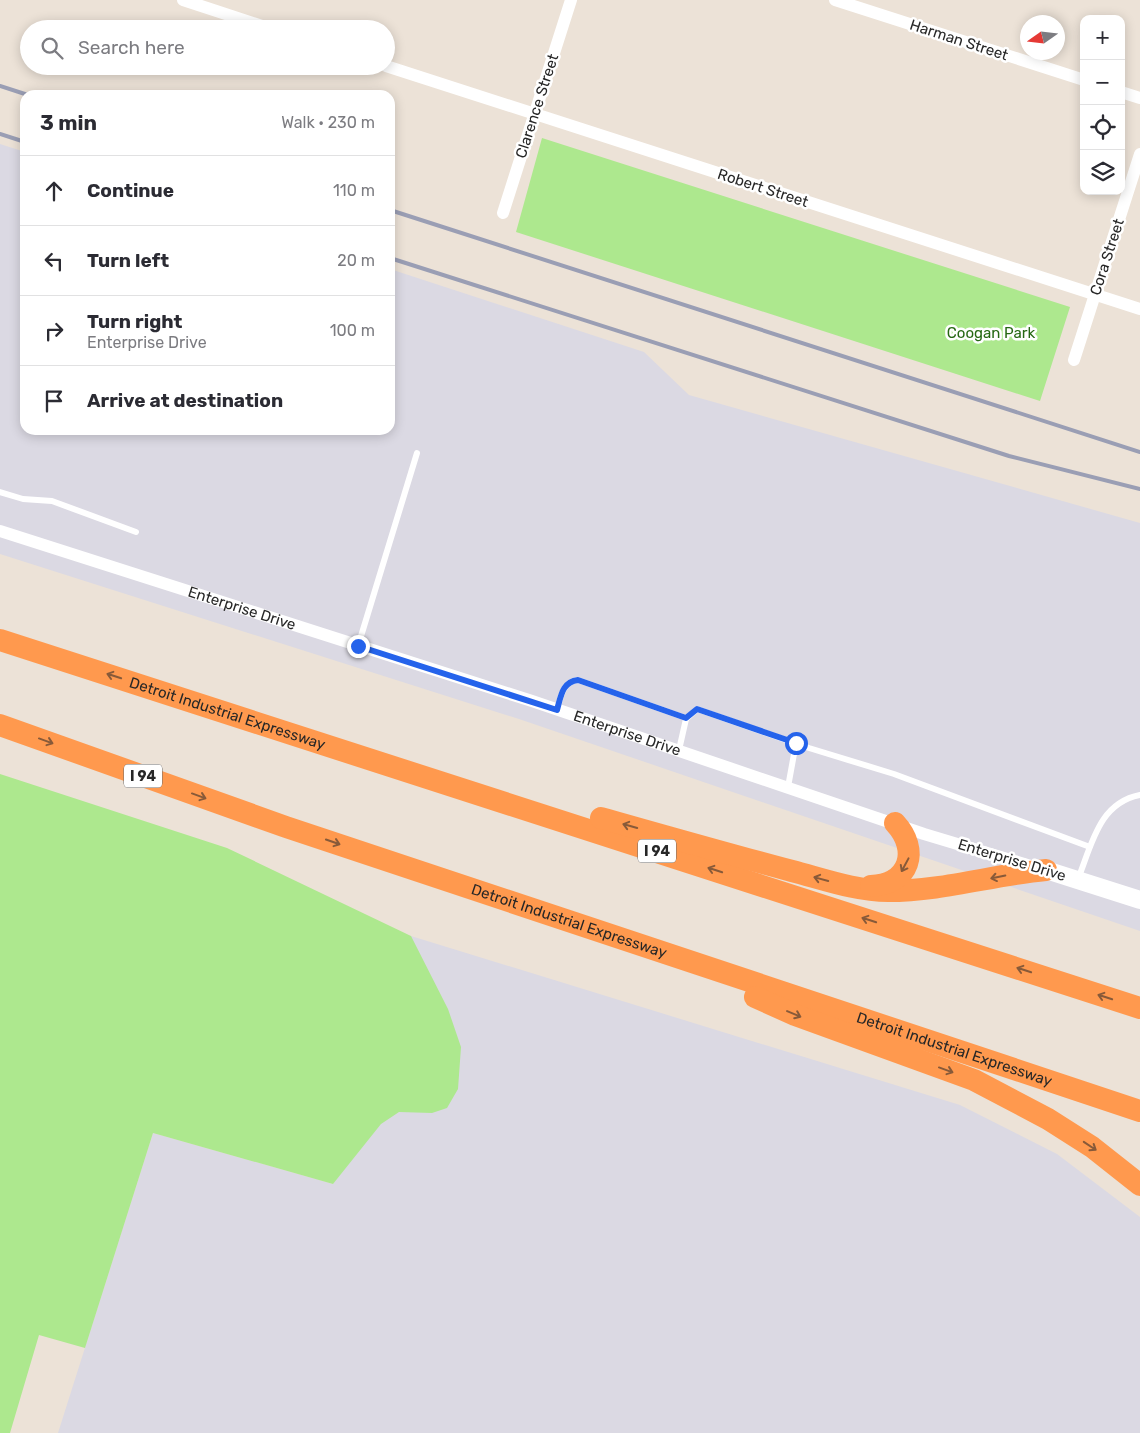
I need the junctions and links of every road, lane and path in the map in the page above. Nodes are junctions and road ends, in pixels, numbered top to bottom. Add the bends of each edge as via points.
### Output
1 (182, 0) edge
2 (571, 0) edge
3 (835, 0) edge
4 (243, 20) edge
5 (395, 69) edge
6 (1080, 79) edge
7 (1125, 93) edge
8 (1140, 98) edge
9 (534, 114) junction
10 (1140, 154) edge
11 (503, 213) dead end
12 (1095, 294) junction
13 (1140, 309) edge
14 (1074, 360) dead end
15 (417, 452) dead end
16 (0, 492) edge
17 (0, 531) edge
18 (136, 532) dead end
19 (0, 640) edge
20 (358, 646) junction
21 (557, 710) junction
22 (244, 718) junction
23 (686, 718) junction
24 (0, 725) edge
25 (796, 743) junction
26 (679, 750) junction
27 (788, 787) junction
28 (1140, 795) edge
29 (895, 823) junction
30 (1090, 847) junction
31 (1046, 870) junction
32 (1078, 880) junction
33 (854, 887) junction
34 (1140, 900) edge
35 (654, 951) junction
36 (1140, 1008) edge
37 (1140, 1111) edge
38 (1140, 1185) edge

1 - 4 street
2 - 9 street, Clarence Street
3 - 6 street, Harman Street
5 - 9 street, Robert Street
7 - 8 street
9 - 11 street, Clarence Street
9 - 12 street, Robert Street
10 - 12 street, Cora Street
12 - 13 street, Robert Street
12 - 14 street, Cora Street
15 - 20 lane
16 - 18 lane via 23,499 52,501
17 - 20 street, Enterprise Drive
22 -> 19 highway, Detroit Industrial Expressway / I 94
20 - 21 street, Enterprise Drive
21 - 23 lane via 564,686 578,680
21 - 26 street, Enterprise Drive
33 -> 22 highway
36 -> 22 highway, Detroit Industrial Expressway / I 94
23 - 25 lane via 697,709
23 - 26 lane
24 -> 35 highway, Detroit Industrial Expressway / I 94 via 286,827
25 - 27 lane
25 - 30 lane via 894,774
26 - 27 street, Enterprise Drive
27 - 29 street, Enterprise Drive
28 - 30 lane via 1125,798 1111,808
29 - 31 street, Enterprise Drive
29 -> 33 highway via 910,846 906,867 887,883
30 - 32 lane
31 - 32 main road, Enterprise Drive
31 -> 33 highway via 921,890 887,892
32 - 34 main road, Enterprise Drive
35 - 37 highway, Detroit Industrial Expressway / I 94
35 -> 38 highway via 795,1015 974,1080 1048,1119 1092,1147

